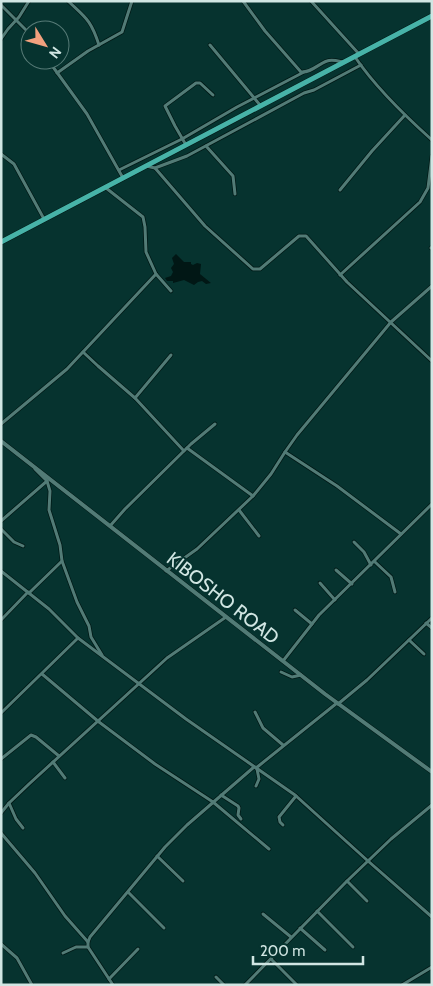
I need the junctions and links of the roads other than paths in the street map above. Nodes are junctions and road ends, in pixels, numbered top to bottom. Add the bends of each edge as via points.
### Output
1 (29, 1) edge
2 (68, 1) edge
3 (132, 1) edge
4 (243, 1) edge
5 (311, 1) edge
6 (1, 5) edge
7 (432, 16) edge
8 (16, 19) junction
9 (20, 23) edge
10 (1, 39) edge
11 (99, 45) junction
12 (210, 45) dead end
13 (357, 56) junction
14 (344, 62) junction
15 (361, 65) junction
16 (55, 70) edge
17 (304, 72) junction
18 (57, 73) junction
19 (213, 95) dead end
20 (255, 98) junction
21 (260, 105) junction
22 (405, 115) junction
23 (182, 139) junction
24 (432, 140) edge
25 (186, 144) junction
26 (206, 146) junction
27 (1, 154) edge
28 (432, 156) edge
29 (146, 166) junction
30 (155, 168) junction
31 (119, 170) junction
32 (123, 178) junction
33 (106, 187) junction
34 (340, 190) dead end
35 (235, 194) dead end
36 (44, 219) junction
37 (1, 242) edge
38 (156, 274) junction
39 (340, 274) junction
40 (432, 286) edge
41 (171, 291) dead end
42 (391, 322) junction
43 (83, 352) junction
44 (171, 356) dead end
45 (432, 361) edge
46 (135, 398) junction
47 (1, 424) edge
48 (215, 424) dead end
49 (1, 441) edge
50 (187, 448) junction
51 (184, 452) junction
52 (285, 452) junction
53 (25, 460) junction
54 (47, 481) junction
55 (253, 496) junction
56 (432, 504) edge
57 (239, 510) junction
58 (1, 521) edge
59 (110, 527) junction
60 (1, 529) edge
61 (402, 534) junction
62 (259, 536) dead end
63 (354, 542) dead end
64 (22, 546) dead end
65 (62, 561) junction
66 (373, 563) junction
67 (336, 570) dead end
68 (1, 571) edge
69 (166, 571) junction
70 (320, 583) dead end
71 (352, 584) junction
72 (395, 592) dead end
73 (28, 593) junction
74 (335, 600) junction
75 (295, 610) dead end
76 (226, 618) junction
77 (432, 618) edge
78 (1, 620) edge
79 (426, 623) junction
80 (312, 624) junction
81 (432, 628) edge
82 (78, 638) junction
83 (409, 640) junction
84 (424, 654) dead end
85 (102, 656) junction
86 (283, 661) junction
87 (281, 672) dead end
88 (42, 674) junction
89 (301, 675) junction
90 (139, 684) junction
91 (338, 703) junction
92 (256, 712) dead end
93 (1, 713) edge
94 (99, 722) junction
95 (283, 746) junction
96 (59, 756) junction
97 (1, 759) edge
98 (53, 762) junction
99 (256, 768) junction
100 (432, 772) edge
101 (65, 778) dead end
102 (256, 786) dead end
103 (221, 795) junction
104 (296, 796) junction
105 (213, 802) junction
106 (9, 803) junction
107 (432, 805) edge
108 (1, 813) edge
109 (241, 819) dead end
110 (283, 825) dead end
111 (23, 828) dead end
112 (1, 833) edge
113 (269, 849) dead end
114 (157, 856) junction
115 (368, 861) junction
116 (183, 881) dead end
117 (347, 881) junction
118 (128, 892) junction
119 (367, 900) dead end
120 (318, 911) junction
121 (263, 914) dead end
122 (432, 917) edge
123 (164, 928) dead end
124 (300, 928) junction
125 (291, 936) junction
126 (88, 942) junction
127 (1, 944) edge
128 (88, 947) junction
129 (353, 947) dead end
130 (138, 949) dead end
131 (325, 950) dead end
132 (63, 953) dead end
133 (271, 959) junction
134 (432, 966) edge
135 (216, 977) dead end
136 (109, 979) junction
137 (32, 985) edge
138 (113, 985) edge
139 (224, 985) edge
140 (245, 985) edge
141 (297, 985) edge
142 (402, 985) edge

1 - 8 street
2 - 11 street via 86,16
3 - 11 street via 122,32
4 - 17 street via 265,31
5 - 13 street
6 - 8 street
7 - 13 highway
8 - 9 street
8 - 10 street
11 - 18 street
12 - 20 street
13 - 14 highway
13 - 15 street
14 - 17 street via 326,61
14 - 21 highway
15 - 22 street
15 - 26 street
16 - 18 street
17 - 20 street
18 - 31 street
19 - 23 street via 199,83 166,105 165,109
20 - 21 street
20 - 23 street
21 - 25 highway
22 - 24 street
22 - 34 street
23 - 25 street
23 - 31 street
25 - 29 highway
26 - 30 street
26 - 35 street via 233,176
27 - 36 street via 14,164
28 - 39 street via 428,188 420,202
29 - 30 street
29 - 32 highway
30 - 39 street via 205,226 253,269 260,269 295,238 303,235
31 - 32 street
32 - 33 highway
33 - 36 highway
33 - 38 street via 144,220 146,252
36 - 37 highway
38 - 41 street
38 - 43 street
39 - 42 street
40 - 42 street
42 - 45 street
42 - 52 street
43 - 46 street
43 - 47 street
44 - 46 street
46 - 51 street
48 - 50 street
49 - 53 street, KIBOSHO ROAD
50 - 51 street
50 - 55 street
51 - 59 street
52 - 55 street
52 - 61 street
53 - 54 street
53 - 59 street, KIBOSHO ROAD
54 - 58 street
54 - 65 street via 49,510
55 - 57 street
56 - 61 street
57 - 62 street
57 - 69 street via 197,549
59 - 69 street, KIBOSHO ROAD
60 - 64 street
61 - 66 street
63 - 66 street
65 - 73 street
65 - 85 street via 91,637
66 - 71 street
66 - 72 street via 391,578
67 - 71 street
68 - 73 street
69 - 76 street, KIBOSHO ROAD
70 - 74 street
71 - 74 street
73 - 78 street
73 - 82 street
74 - 80 street
75 - 80 street
76 - 86 street, KIBOSHO ROAD
76 - 90 street via 179,648
77 - 79 street
79 - 81 street
79 - 83 street
80 - 86 street
82 - 85 street
82 - 88 street
83 - 84 street
83 - 91 street
85 - 90 street
86 - 89 street, KIBOSHO ROAD
87 - 89 street via 292,678
88 - 93 street
88 - 94 street
89 - 91 street, KIBOSHO ROAD
90 - 94 street
90 - 99 street
91 - 95 street
91 - 100 street, KIBOSHO ROAD
92 - 95 street via 264,728
94 - 96 street
94 - 105 street
95 - 99 street
96 - 97 street via 31,735
96 - 98 street
98 - 101 street
98 - 106 street
99 - 102 street via 259,779
99 - 103 street
99 - 104 street
103 - 105 street
103 - 109 street via 239,807
104 - 110 street via 279,817
104 - 115 street
105 - 113 street
105 - 114 street
106 - 108 street
106 - 111 street
107 - 115 street
112 - 126 street
114 - 116 street
114 - 118 street
115 - 117 street
115 - 122 street
117 - 119 street
117 - 120 street
118 - 123 street
118 - 126 street
120 - 124 street
120 - 129 street
121 - 125 street
124 - 125 street
124 - 131 street
125 - 133 street
126 - 128 street
127 - 137 street via 16,957
128 - 132 street via 76,947
128 - 136 street
130 - 136 street
133 - 140 street
133 - 141 street
134 - 142 street
135 - 139 street
136 - 138 street

